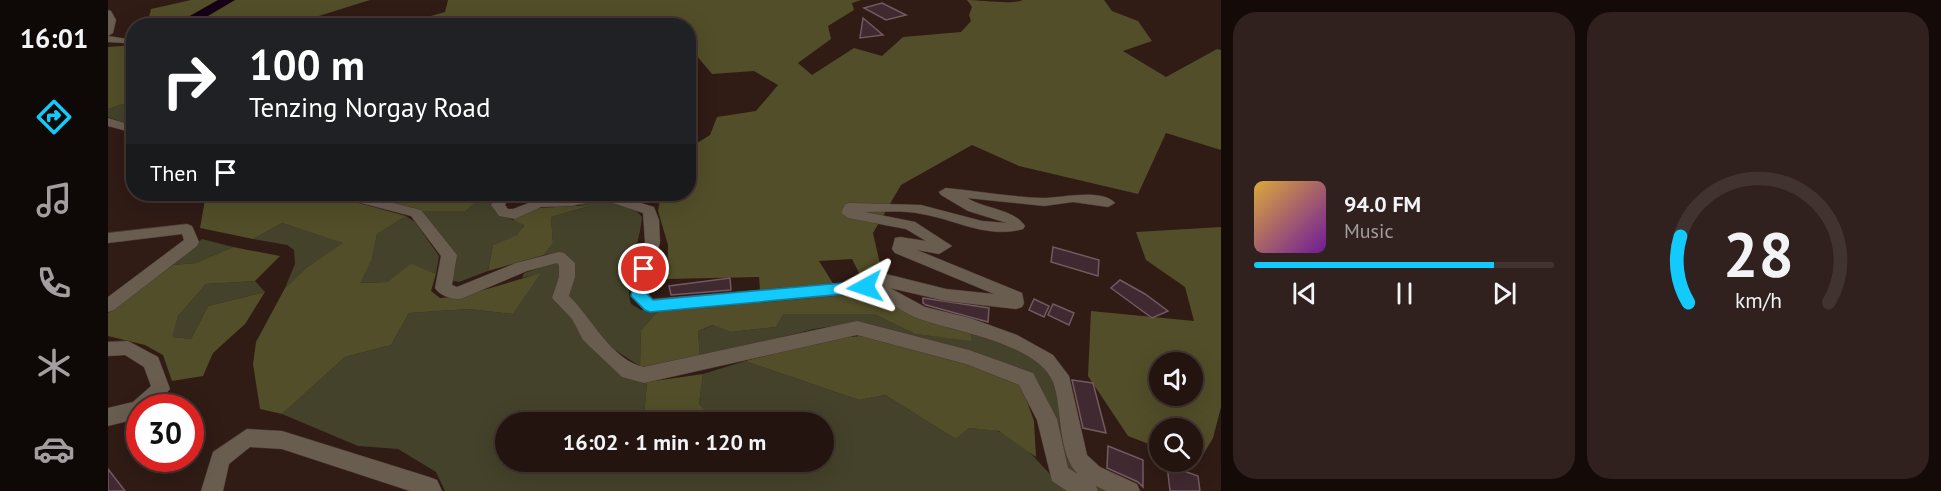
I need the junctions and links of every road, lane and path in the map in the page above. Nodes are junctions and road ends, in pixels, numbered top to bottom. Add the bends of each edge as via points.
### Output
1 (108, 14) edge
2 (108, 33) edge
3 (108, 39) edge
4 (126, 40) edge
5 (108, 122) edge
6 (126, 128) edge
7 (370, 201) edge
8 (501, 201) edge
9 (576, 201) edge
10 (625, 201) edge
11 (1108, 202) dead end
12 (108, 238) edge
13 (881, 290) junction
14 (108, 306) edge
15 (108, 349) edge
16 (155, 394) edge
17 (126, 412) edge
18 (108, 417) edge
19 (212, 491) edge
20 (431, 491) edge
21 (1088, 491) edge
22 (1129, 491) edge

1 - 2 street
3 - 4 street
5 - 6 street
7 - 21 street via 416,213 449,255 443,288 457,294 522,267 559,257 567,263 560,298 578,315 589,335 628,372 644,375 857,328 969,357 1026,379 1047,419 1059,474
8 - 9 street via 498,205 504,213 515,214 539,203
10 - 13 street via 649,210 653,218 654,241 639,296 650,306 865,287
11 - 13 street via 1073,198 1044,202 946,192 973,208 1013,220 1018,226 1011,228 921,209 850,207 848,213 910,225 944,246 939,249 900,242 900,249 1016,297 1016,303 946,295 886,280
12 - 14 street via 187,229 192,242
13 - 22 street via 920,312 1011,340 1047,360 1060,376 1066,395 1078,460 1093,474
15 - 16 street via 128,348 152,362 161,389
17 - 18 street
19 - 20 street via 220,459 248,438 282,440 429,487

